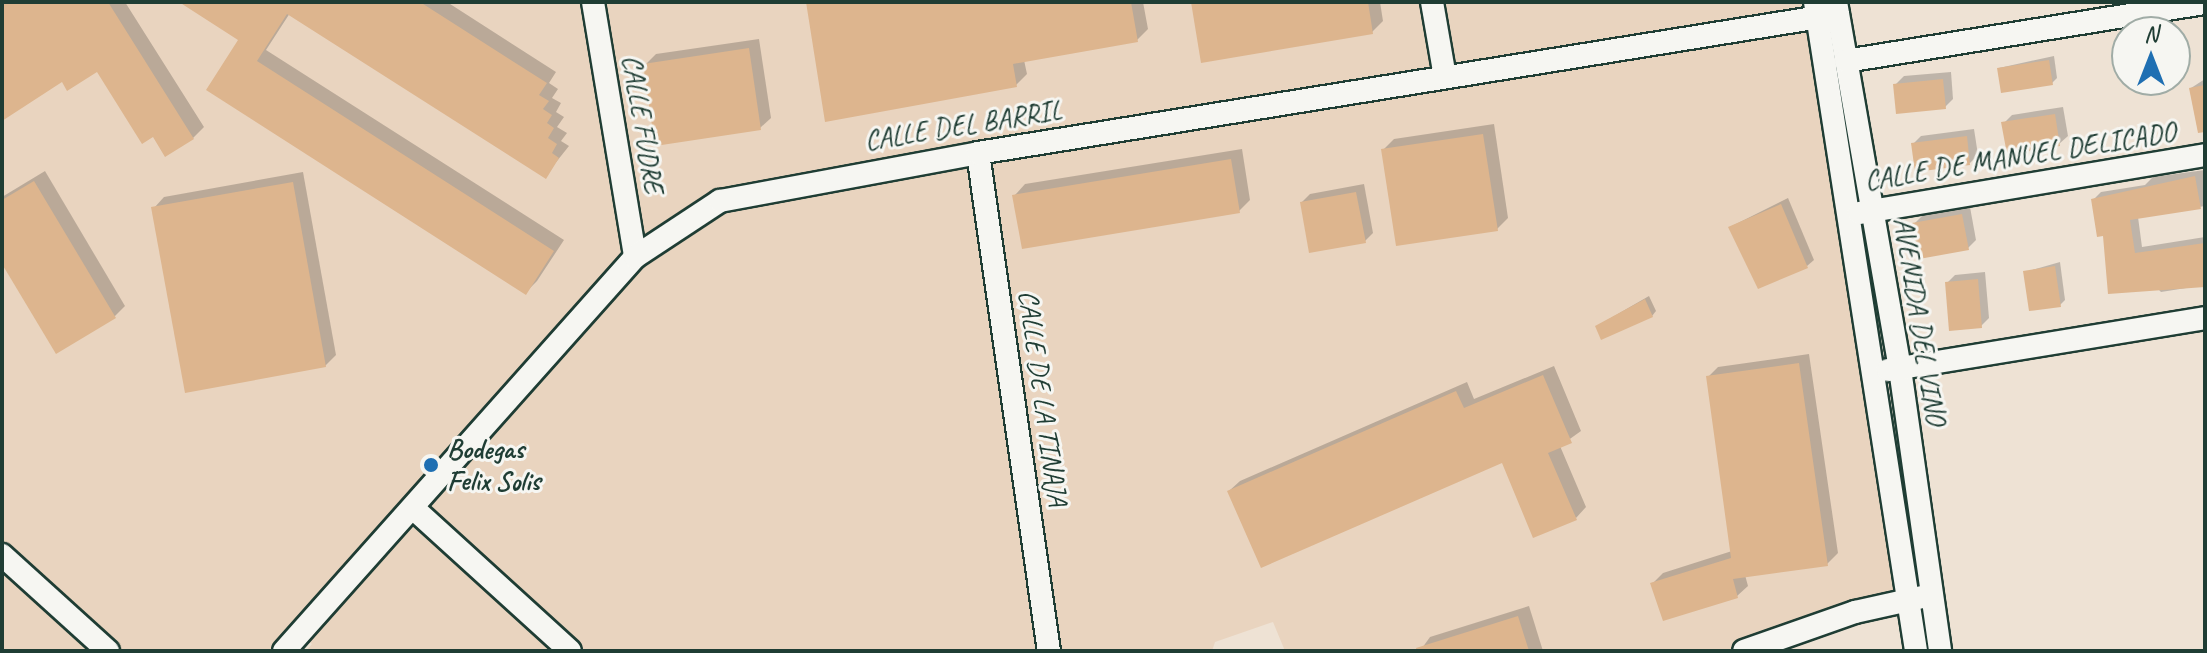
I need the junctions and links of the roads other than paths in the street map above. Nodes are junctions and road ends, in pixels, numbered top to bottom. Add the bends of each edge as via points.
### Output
1 (593, 2) edge
2 (1432, 2) edge
3 (2205, 3) edge
4 (1827, 9) edge
5 (1846, 61) junction
6 (1445, 77) junction
7 (978, 153) junction
8 (2205, 155) edge
9 (1872, 211) junction
10 (1845, 215) junction
11 (635, 257) junction
12 (2205, 318) edge
13 (1900, 369) junction
14 (1871, 372) junction
15 (413, 508) junction
16 (2, 555) edge
17 (1931, 595) junction
18 (1908, 601) junction
19 (108, 651) edge
20 (284, 651) edge
21 (570, 651) edge
22 (1049, 651) edge
23 (1744, 651) edge
24 (1916, 651) edge
25 (1940, 651) edge

1 - 11 street, CALLE FUDRE
2 - 6 street
3 - 5 street
4 - 5 street, AVENIDA DEL VINO
4 - 6 street, CALLE DEL BARRIL
4 - 10 street, AVENIDA DEL VINO
5 - 9 street, AVENIDA DEL VINO
6 - 7 street, CALLE DEL BARRIL
7 - 11 street, CALLE DEL BARRIL via 746,192 697,212
7 - 22 street, CALLE DE LA TINAJA
8 - 9 street, CALLE DE MANUEL DELICADO
9 - 10 street, CALLE DE MANUEL DELICADO
9 - 13 street, AVENIDA DEL VINO
10 - 14 street, AVENIDA DEL VINO
11 - 15 street, CALLE DEL BARRIL
12 - 13 street
13 - 14 street
13 - 17 street, AVENIDA DEL VINO
14 - 18 street, AVENIDA DEL VINO
15 - 20 street, CALLE DEL BARRIL
15 - 21 street
16 - 19 street
17 - 18 street
17 - 25 street, AVENIDA DEL VINO
18 - 23 street via 1855,612
18 - 24 street, AVENIDA DEL VINO

